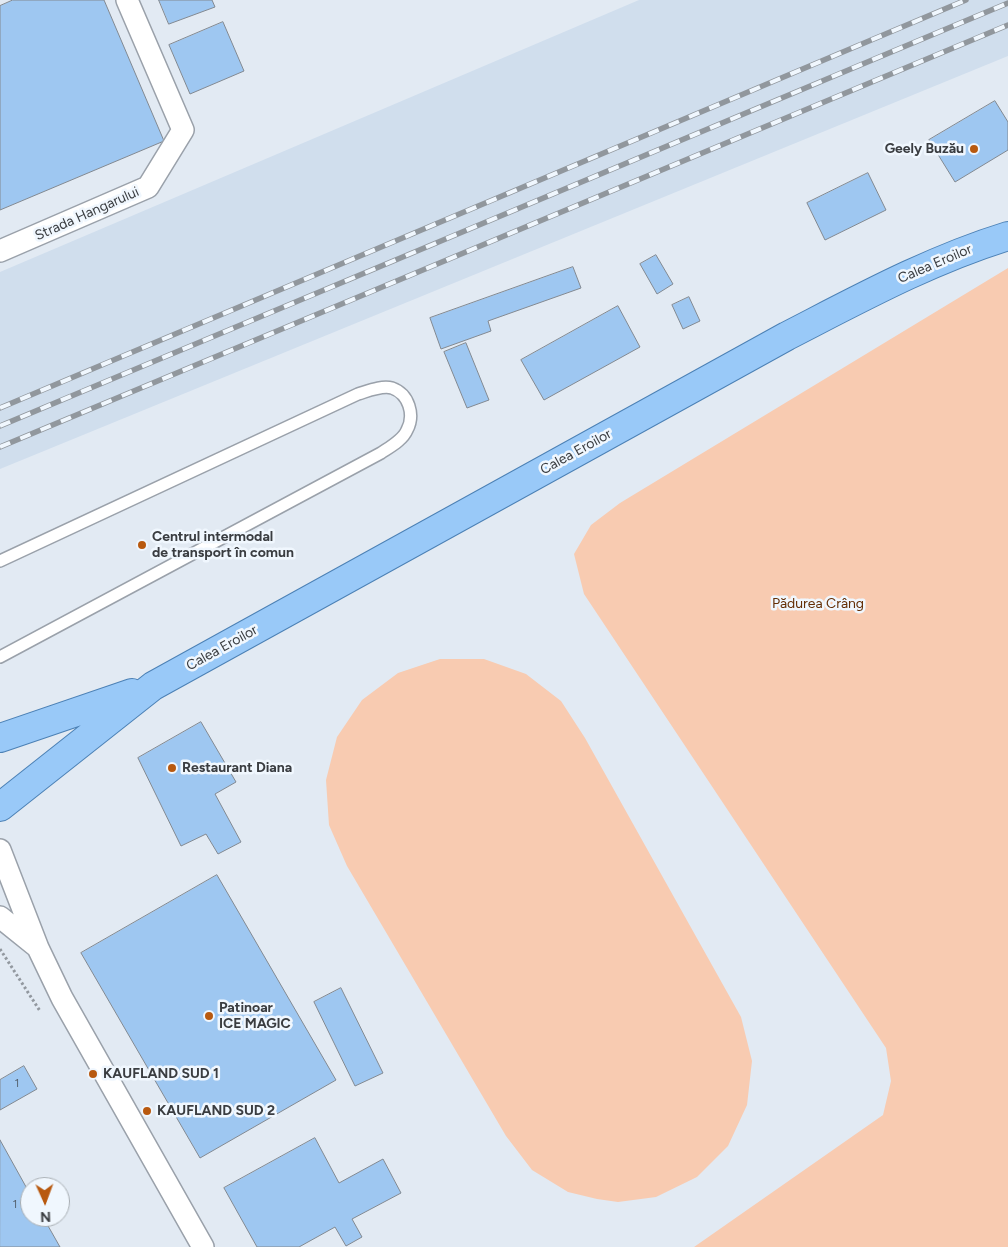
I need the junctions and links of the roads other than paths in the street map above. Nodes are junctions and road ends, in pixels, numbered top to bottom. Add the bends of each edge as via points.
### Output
1 (127, 0) edge
2 (1008, 236) edge
3 (0, 251) edge
4 (0, 561) edge
5 (0, 657) edge
6 (152, 686) junction
7 (0, 738) edge
8 (0, 807) edge
9 (0, 850) edge
10 (0, 917) edge
11 (38, 948) junction
12 (203, 1247) edge

1 - 3 street, Strada Hangarului via 182,130 148,187
2 - 6 main road, Calea Eroilor via 946,258 876,289
4 - 5 lane via 358,394 375,388 392,388 402,394 410,406 407,432 381,453
6 - 7 main road, Calea Eroilor
6 - 8 main road, Calea Eroilor
9 - 11 street
10 - 11 street
11 - 12 street via 62,998

